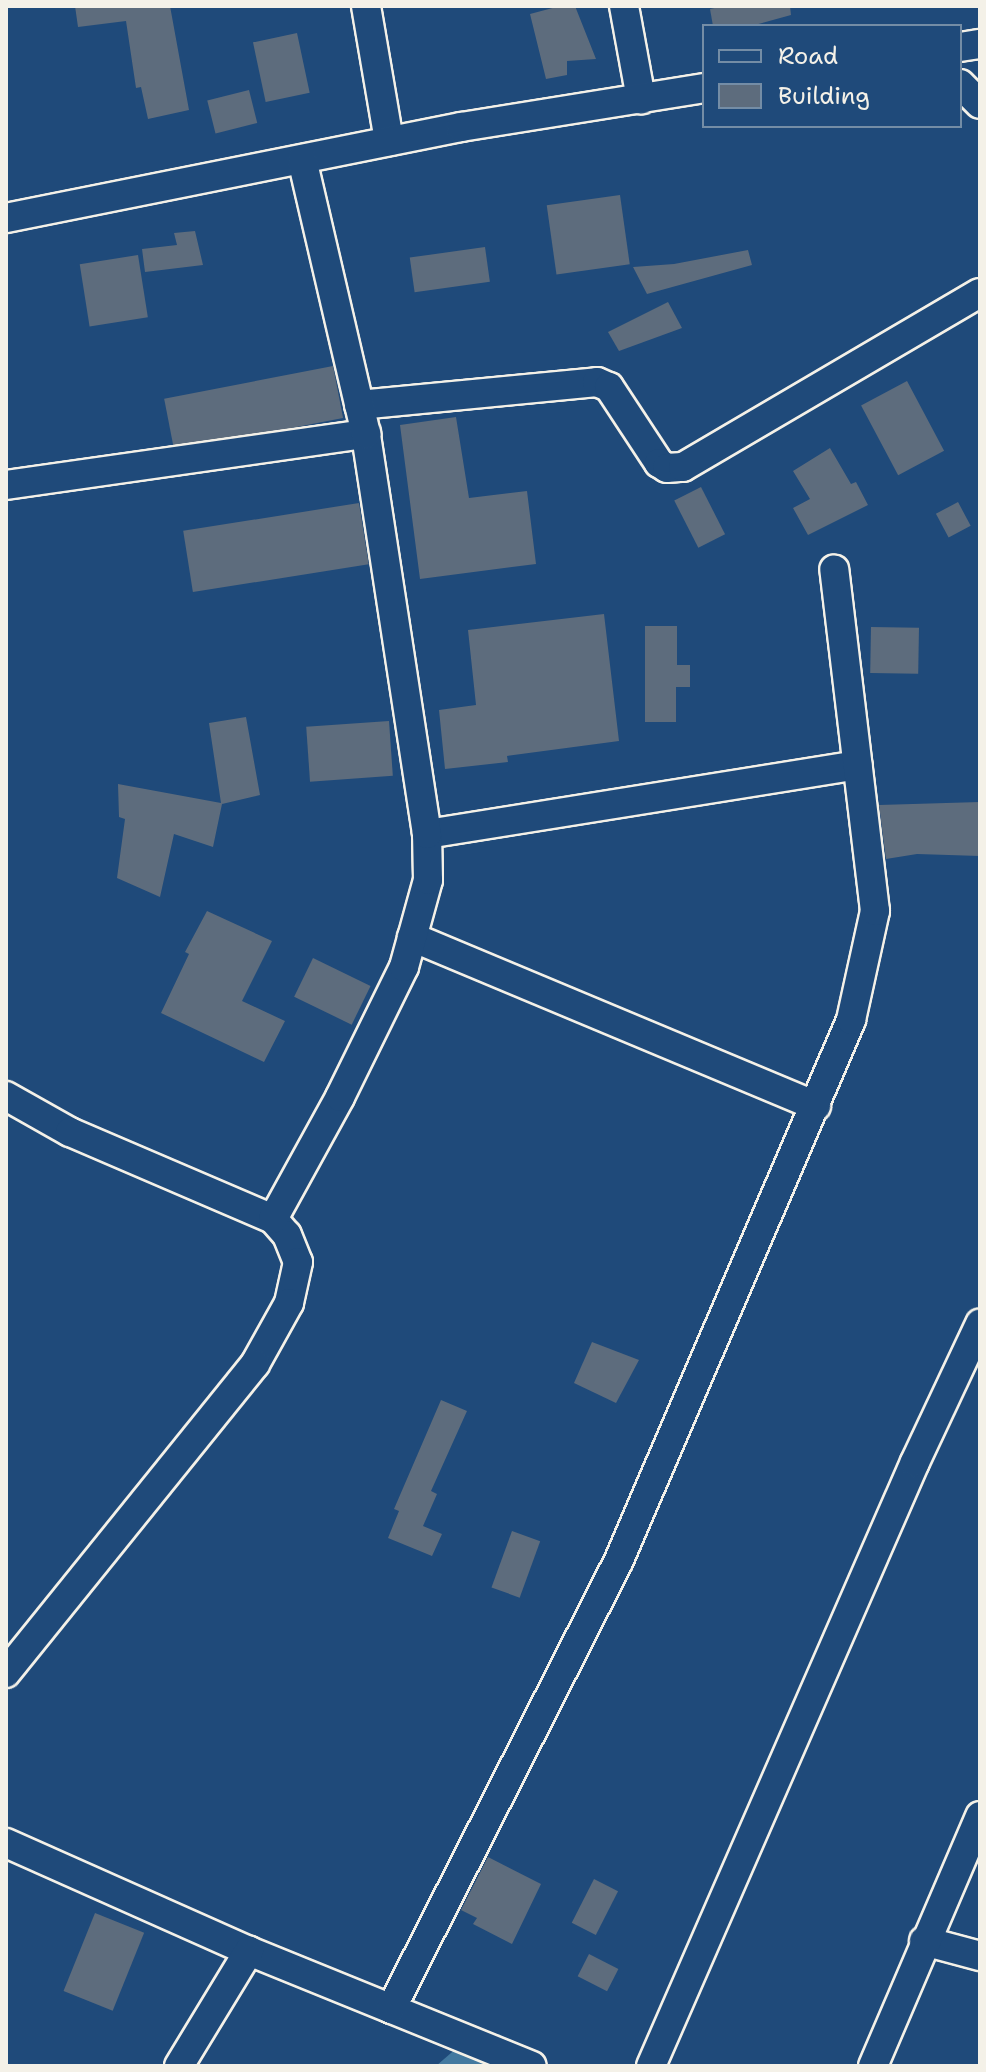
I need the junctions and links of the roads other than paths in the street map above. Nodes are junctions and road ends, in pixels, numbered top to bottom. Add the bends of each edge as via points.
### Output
1 (366, 6) edge
2 (624, 6) edge
3 (962, 86) edge
4 (702, 88) edge
5 (641, 99) junction
6 (980, 104) edge
7 (389, 141) junction
8 (302, 159) junction
9 (6, 218) edge
10 (980, 293) edge
11 (359, 405) junction
12 (366, 434) junction
13 (6, 485) edge
14 (834, 569) dead end
15 (857, 765) junction
16 (427, 834) junction
17 (412, 937) junction
18 (6, 1096) edge
19 (816, 1106) junction
20 (273, 1219) junction
21 (980, 1324) edge
22 (6, 1673) edge
23 (980, 1816) edge
24 (6, 1843) edge
25 (924, 1941) junction
26 (249, 1951) junction
27 (980, 1956) edge
28 (391, 2009) junction
29 (179, 2066) edge
30 (532, 2066) edge
31 (651, 2066) edge
32 (873, 2066) edge

1 - 7 street
2 - 5 street
3 - 6 street
4 - 5 street
5 - 7 street
7 - 8 street
8 - 9 street
8 - 11 street
10 - 11 street via 683,467 659,463 609,387 597,382
11 - 12 street
12 - 13 street
12 - 16 street
14 - 15 street
15 - 16 street
15 - 19 street via 875,911 851,1020
16 - 17 street via 428,880
17 - 19 street
17 - 20 street via 404,967 372,1032
18 - 20 street via 70,1132
19 - 28 street via 619,1560
20 - 22 street via 287,1235 298,1262 289,1303 255,1364
21 - 31 street
23 - 25 street
24 - 26 street
25 - 27 street
25 - 32 street
26 - 28 street
26 - 29 street
28 - 30 street

